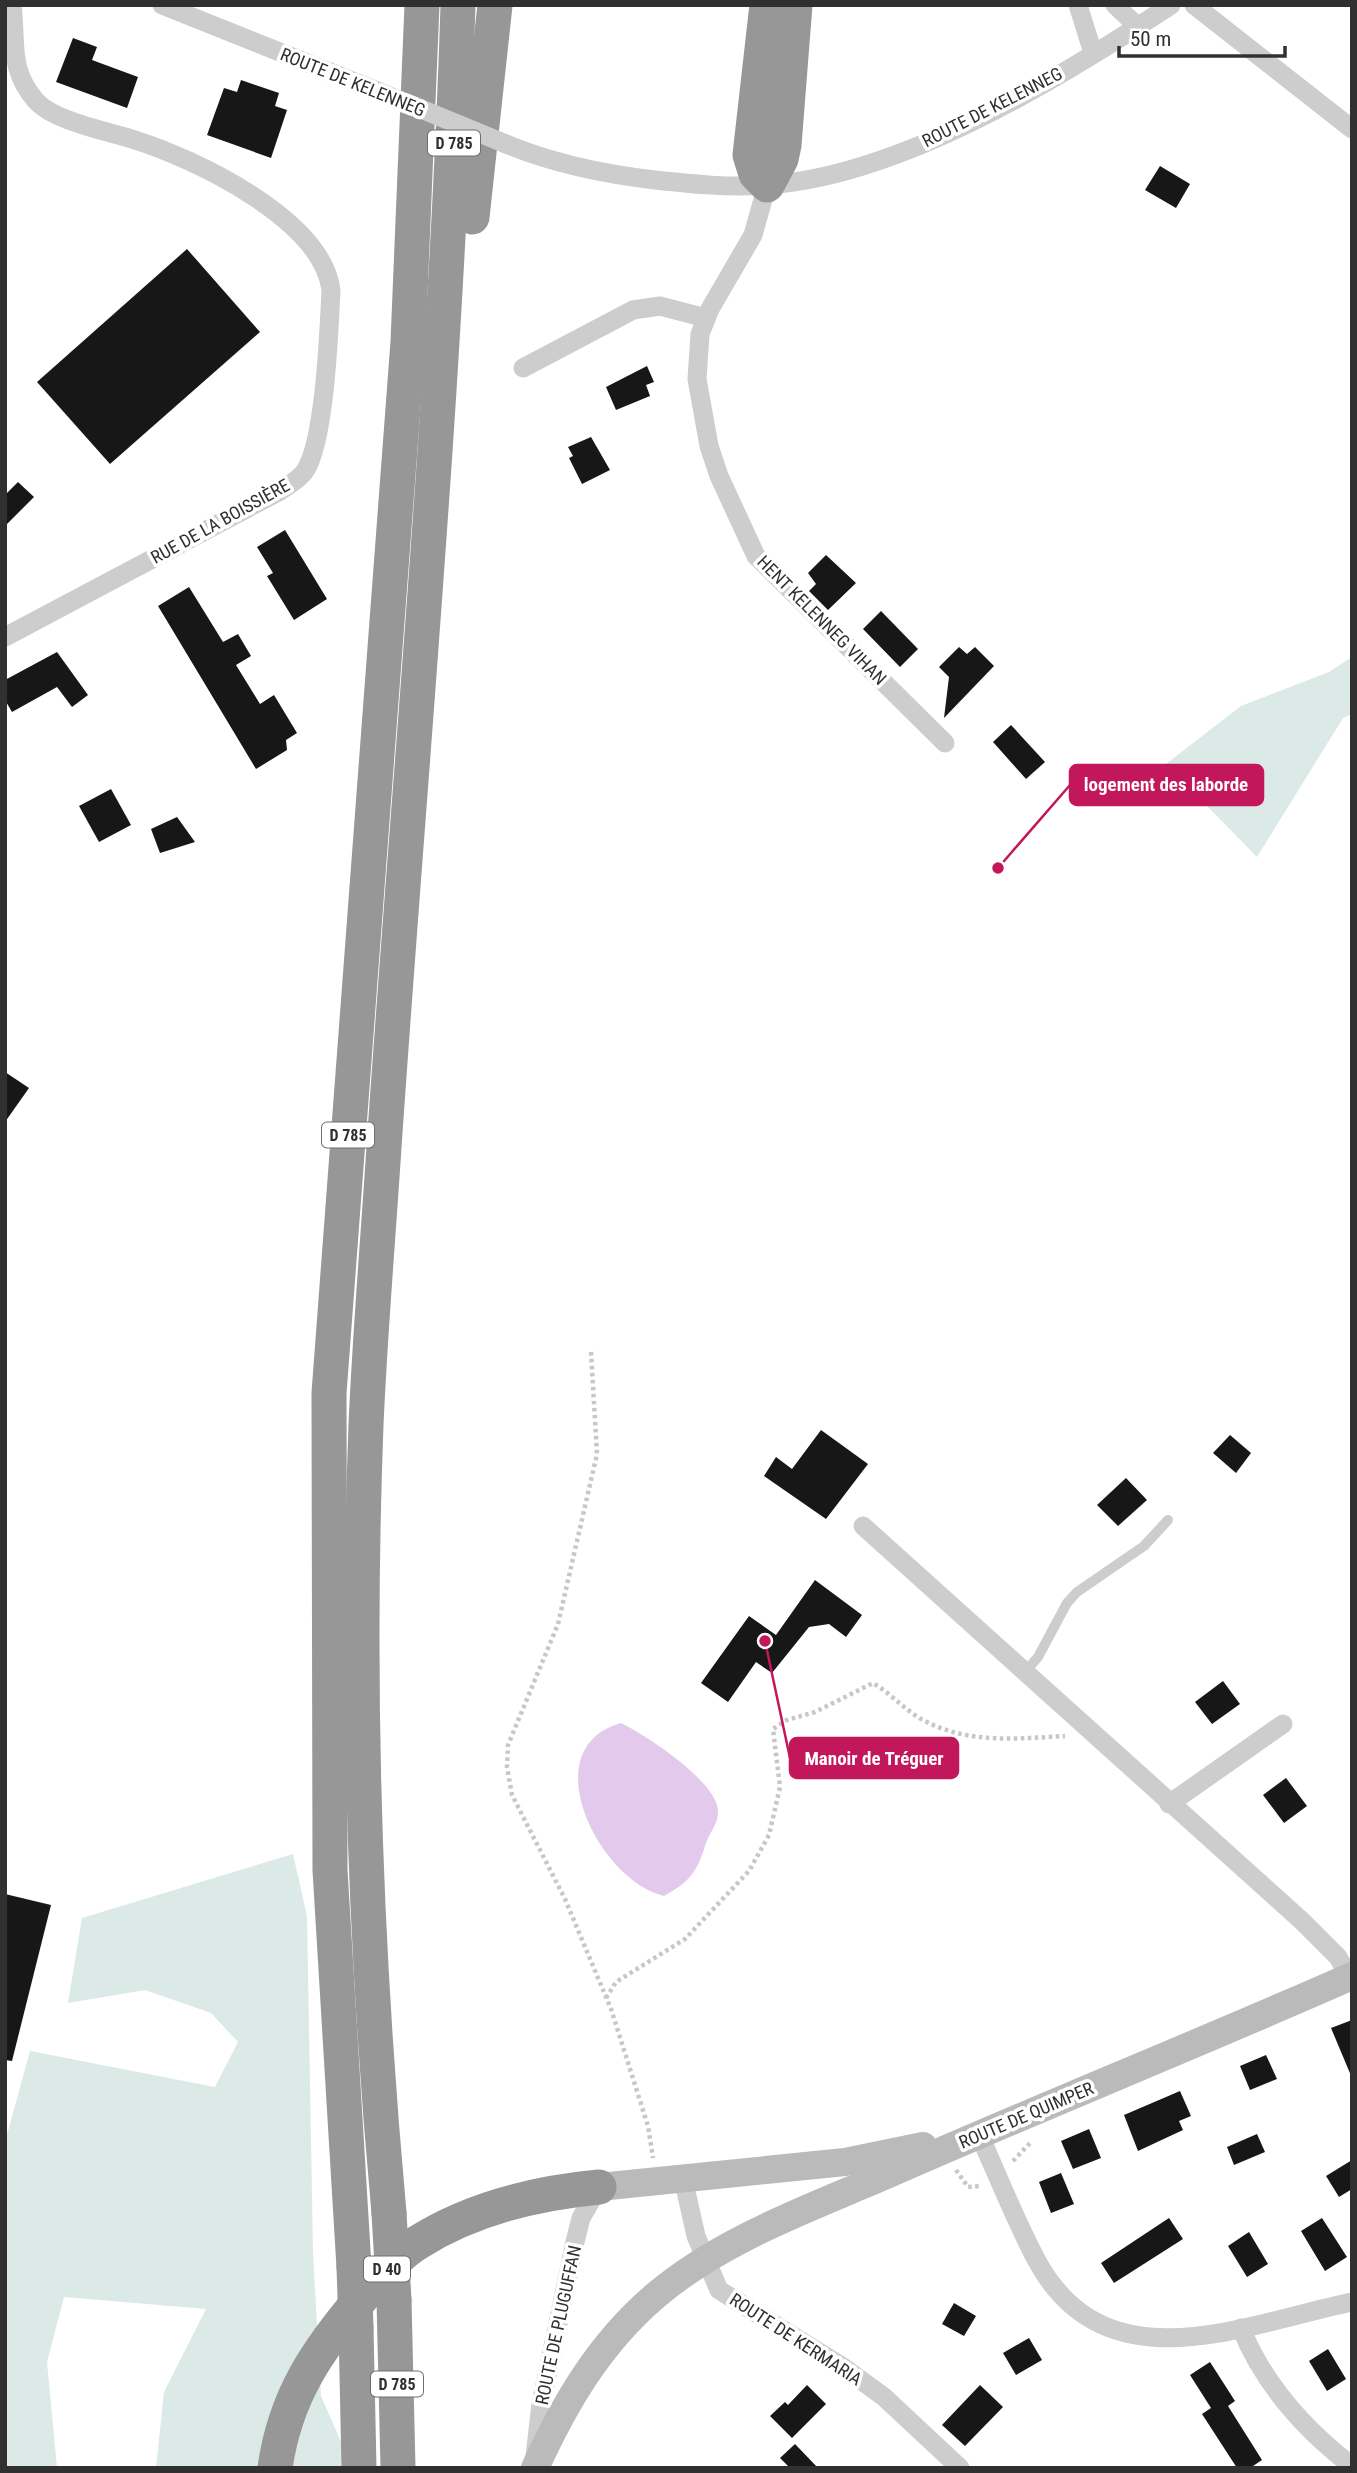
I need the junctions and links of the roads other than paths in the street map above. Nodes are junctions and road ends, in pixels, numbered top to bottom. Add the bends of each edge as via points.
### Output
1 (12, 5) edge
2 (162, 5) edge
3 (422, 5) edge
4 (458, 5) edge
5 (495, 5) edge
6 (767, 5) edge
7 (795, 5) edge
8 (1077, 5) edge
9 (1115, 5) edge
10 (1171, 5) edge
11 (1194, 5) edge
12 (1138, 27) junction
13 (1093, 54) junction
14 (1352, 129) edge
15 (767, 185) junction
16 (446, 281) junction
17 (706, 318) junction
18 (523, 368) dead end
19 (5, 637) edge
20 (945, 743) dead end
21 (1168, 1520) dead end
22 (863, 1526) dead end
23 (1025, 1672) junction
24 (1283, 1724) dead end
25 (1169, 1804) junction
26 (1350, 1977) edge
27 (979, 2134) junction
28 (683, 2178) junction
29 (599, 2187) junction
30 (705, 2261) junction
31 (1352, 2302) edge
32 (1241, 2328) junction
33 (1352, 2466) edge
34 (275, 2468) edge
35 (359, 2468) edge
36 (398, 2468) edge
37 (535, 2468) edge
38 (960, 2468) edge

1 - 19 street, RUE DE LA BOISSIÈRE via 15,63 38,103 65,118 176,154 239,186 307,243 328,275 331,290 321,403 314,448 303,474
2 - 15 street, ROUTE DE KELENNEG, bridge via 564,165 676,182
3 - 35 highway, D 785, bridge via 408,342 328,1393 329,1858 354,2267
4 - 16 highway, D 785
5 - 16 highway via 471,228
6 - 15 highway via 750,155 755,174
7 - 15 highway via 785,145
8 - 13 street
9 - 12 street
10 - 12 street, ROUTE DE KELENNEG
11 - 14 street
12 - 13 street, ROUTE DE KELENNEG
13 - 15 street, ROUTE DE KELENNEG via 941,136 842,172
15 - 17 street, HENT KELENNEG VIHAN via 753,235
16 - 36 highway, D 785, bridge via 366,1423 362,1624 367,1927 394,2300
17 - 18 street via 660,306 632,310
17 - 20 street, HENT KELENNEG VIHAN via 700,334 697,379 702,423 719,476 755,556
21 - 23 lane via 1143,1546 1077,1592
22 - 23 street
23 - 25 street
24 - 25 street
25 - 26 street via 1323,1941
26 - 27 main road, ROUTE DE QUIMPER / D 40
27 - 28 main road, D 40 via 845,2162
27 - 30 main road, ROUTE DE QUIMPER / D 40 via 774,2224
27 - 32 street via 1038,2262 1055,2286 1091,2319 1120,2332 1162,2339
28 - 29 main road, D 40
28 - 30 street, ROUTE DE KERMARIA via 688,2211
29 - 34 highway, D 40 via 557,2191 486,2210 445,2227 398,2258 305,2372 288,2413
29 - 37 street, ROUTE DE PLUGUFFAN / D 40 via 581,2218 575,2242 541,2404
30 - 37 main road, ROUTE DE PLUGUFFAN / D 40 via 657,2294 591,2364
30 - 38 street, ROUTE DE KERMARIA via 719,2290 884,2397
31 - 32 street
32 - 33 street via 1269,2383 1321,2441

